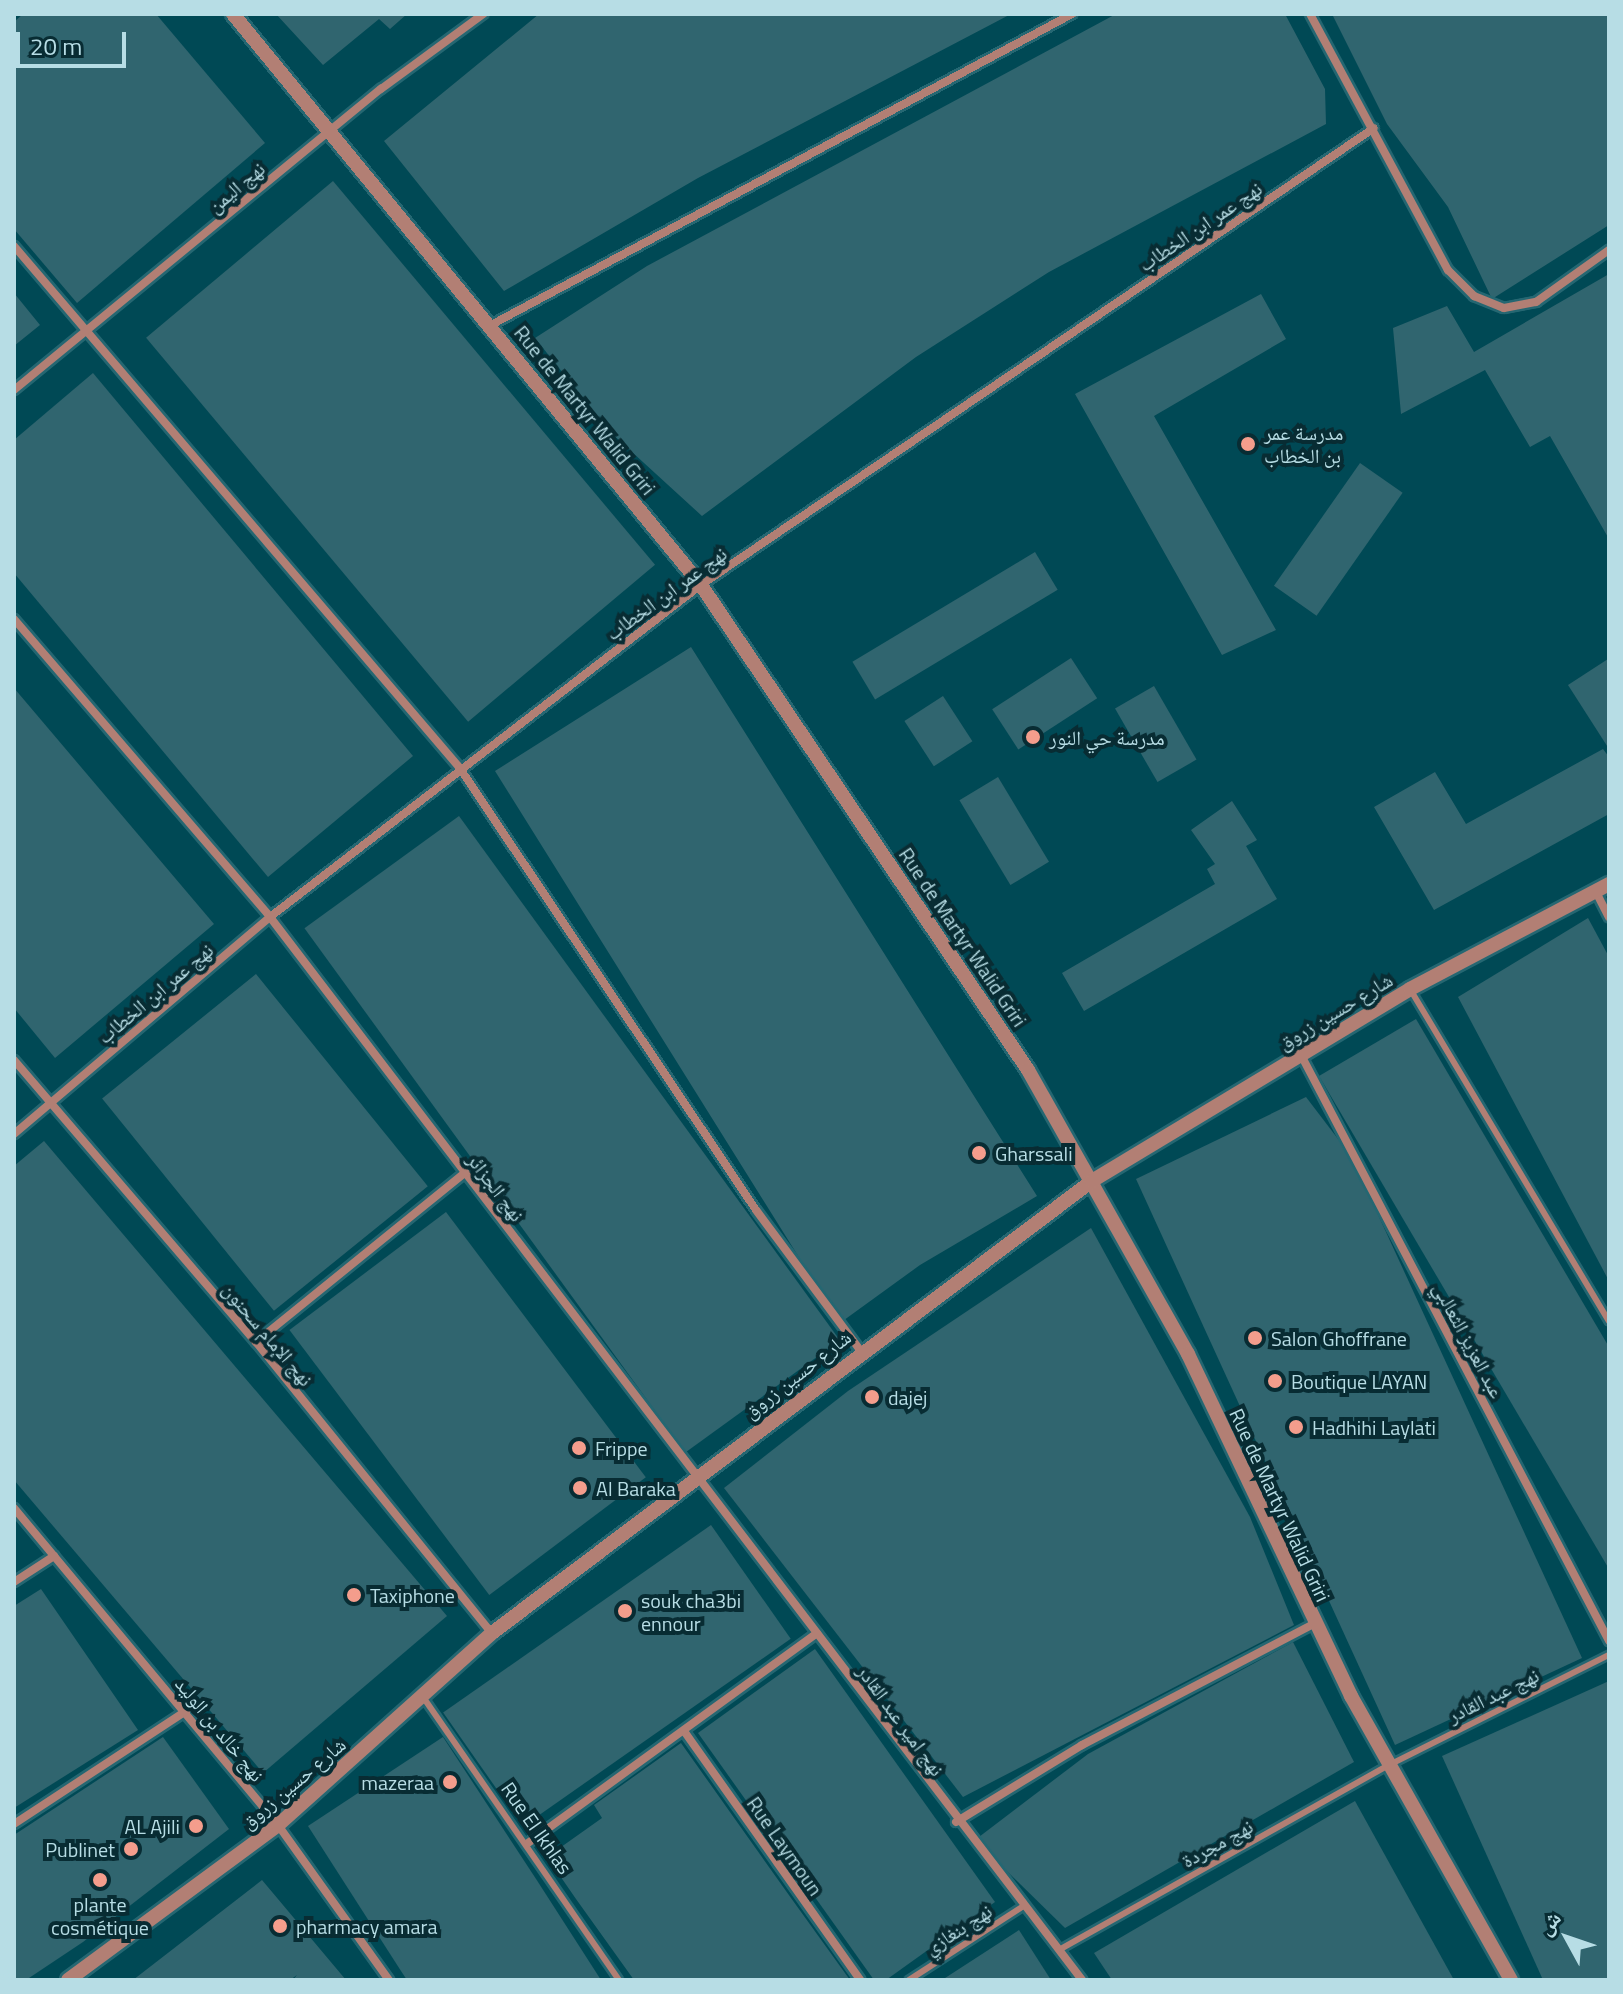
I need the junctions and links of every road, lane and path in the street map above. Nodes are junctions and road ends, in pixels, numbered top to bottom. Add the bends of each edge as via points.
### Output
1 (233, 14) edge
2 (483, 14) edge
3 (1072, 14) edge
4 (1310, 14) edge
5 (1374, 128) junction
6 (331, 130) junction
7 (14, 246) edge
8 (1609, 250) edge
9 (491, 325) junction
10 (90, 329) junction
11 (14, 390) edge
12 (701, 585) junction
13 (14, 619) edge
14 (459, 767) junction
15 (1603, 888) edge
16 (270, 917) junction
17 (1609, 917) edge
18 (1410, 989) junction
19 (1301, 1055) junction
20 (14, 1060) edge
21 (50, 1104) junction
22 (14, 1134) edge
23 (465, 1173) junction
24 (1092, 1181) junction
25 (1609, 1321) edge
26 (256, 1342) junction
27 (860, 1350) junction
28 (695, 1477) junction
29 (14, 1508) edge
30 (54, 1556) junction
31 (14, 1582) edge
32 (1313, 1624) junction
33 (492, 1633) junction
34 (817, 1633) junction
35 (1609, 1641) edge
36 (1609, 1655) edge
37 (423, 1697) junction
38 (186, 1711) junction
39 (684, 1731) junction
40 (1391, 1764) junction
41 (956, 1822) junction
42 (14, 1824) edge
43 (278, 1825) junction
44 (528, 1843) junction
45 (1025, 1905) junction
46 (1059, 1950) junction
47 (68, 1980) edge
48 (389, 1980) edge
49 (619, 1980) edge
50 (860, 1980) edge
51 (909, 1980) edge
52 (1082, 1980) edge
53 (1511, 1980) edge

1 - 6 street, Rue de Martyr Walid Griri
2 - 6 street, نهج اليمن
3 - 9 street
4 - 5 street
5 - 8 street via 1448,270 1474,296 1504,308 1536,302
5 - 12 street, نهج عمر ابن الخطاب
6 - 9 street, Rue de Martyr Walid Griri
6 - 10 street, نهج اليمن
7 - 10 street
9 - 12 street, Rue de Martyr Walid Griri
10 - 11 street, نهج اليمن
10 - 14 street
12 - 14 street, نهج عمر ابن الخطاب
12 - 24 street, Rue de Martyr Walid Griri via 1028,1070
13 - 16 street, نهج الجزائر
14 - 16 street, نهج عمر ابن الخطاب
14 - 27 street via 756,1210
15 - 17 street
15 - 18 street, شارع حسين زروق
16 - 21 street, نهج عمر ابن الخطاب
16 - 23 street, نهج الجزائر
18 - 19 street, شارع حسين زروق
18 - 25 lane
19 - 24 street, شارع حسين زروق
19 - 35 street, عبد العزيز الثعالبي
20 - 21 street, نهج الإمام سحنون
21 - 22 street, نهج عمر ابن الخطاب
21 - 26 street, نهج الإمام سحنون
23 - 26 street
23 - 28 street, نهج الجزائر
24 - 27 street, شارع حسين زروق
24 - 32 street, Rue de Martyr Walid Griri via 1188,1354
26 - 33 street, نهج الإمام سحنون
27 - 28 street, شارع حسين زروق
28 - 33 street, شارع حسين زروق
28 - 34 street, نهج امير عبد القادر
29 - 30 street, نهج خالد بن الوليد
30 - 31 street
30 - 38 street, نهج خالد بن الوليد
32 - 40 street, Rue de Martyr Walid Griri
32 - 41 street via 1082,1745
33 - 37 street, شارع حسين زروق
34 - 39 street
34 - 41 street, نهج امير عبد القادر
36 - 40 lane, نهج عبد القادر
37 - 43 street, شارع حسين زروق
37 - 44 lane, Rue El Ikhlas
38 - 42 street
38 - 43 street, نهج خالد بن الوليد
39 - 44 street
39 - 50 street, Rue Laymoun
40 - 46 lane, نهج مجردة
40 - 53 street, Rue de Martyr Walid Griri
41 - 45 street, نهج امير عبد القادر
43 - 47 street, شارع حسين زروق
43 - 48 street, نهج خالد بن الوليد
44 - 49 lane, Rue El Ikhlas
45 - 46 street, نهج امير عبد القادر
45 - 51 lane, نهج بنغازي
46 - 52 street, نهج امير عبد القادر

